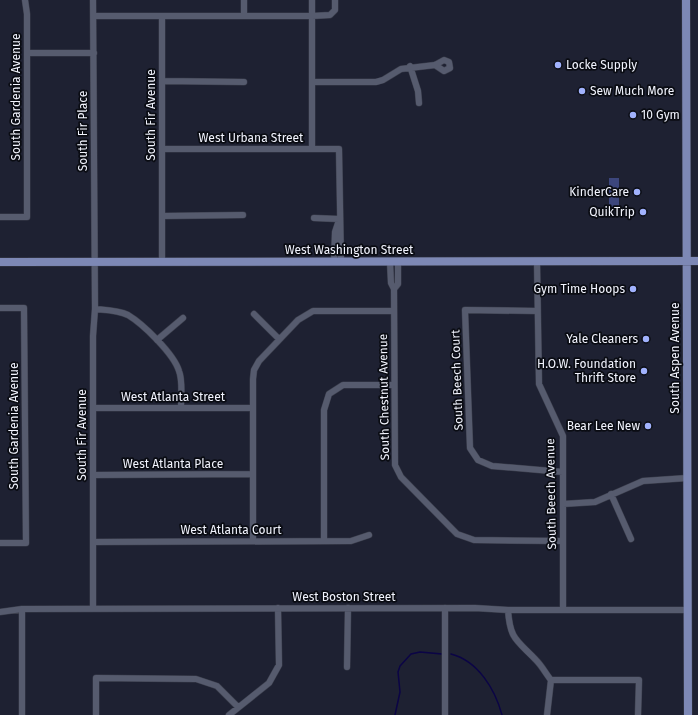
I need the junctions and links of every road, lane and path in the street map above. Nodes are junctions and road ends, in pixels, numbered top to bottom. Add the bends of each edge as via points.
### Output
1 (25, 0) edge
2 (93, 0) edge
3 (244, 0) edge
4 (312, 0) edge
5 (335, 0) edge
6 (686, 0) edge
7 (94, 16) junction
8 (162, 16) junction
9 (244, 16) junction
10 (312, 16) junction
11 (27, 53) junction
12 (94, 53) junction
13 (435, 65) dead end
14 (410, 66) junction
15 (162, 81) junction
16 (244, 82) dead end
17 (312, 82) junction
18 (419, 103) dead end
19 (162, 149) junction
20 (312, 149) junction
21 (243, 215) dead end
22 (162, 216) junction
23 (0, 217) edge
24 (314, 218) dead end
25 (339, 218) junction
26 (687, 261) junction
27 (698, 261) edge
28 (0, 262) edge
29 (94, 262) junction
30 (162, 262) junction
31 (338, 262) junction
32 (394, 262) junction
33 (537, 262) junction
34 (0, 308) edge
35 (95, 310) junction
36 (394, 311) junction
37 (537, 311) junction
38 (254, 314) dead end
39 (183, 318) dead end
40 (279, 339) junction
41 (158, 340) junction
42 (394, 385) junction
43 (93, 408) junction
44 (181, 408) junction
45 (253, 408) junction
46 (563, 472) junction
47 (252, 474) junction
48 (94, 475) junction
49 (687, 478) junction
50 (611, 494) junction
51 (563, 504) junction
52 (369, 536) dead end
53 (630, 538) dead end
54 (252, 540) junction
55 (324, 541) junction
56 (563, 541) junction
57 (93, 542) junction
58 (0, 543) edge
59 (278, 608) junction
60 (348, 608) junction
61 (445, 608) junction
62 (22, 609) junction
63 (93, 609) junction
64 (508, 610) junction
65 (563, 610) junction
66 (688, 610) junction
67 (0, 612) edge
68 (347, 666) dead end
69 (551, 680) junction
70 (238, 708) junction
71 (22, 715) edge
72 (96, 715) edge
73 (229, 715) edge
74 (446, 715) edge
75 (548, 715) edge
76 (638, 715) edge
77 (688, 715) edge

1 - 11 street, South Gardenia Avenue
2 - 7 street, South Fir Place
3 - 9 street
4 - 10 street
5 - 10 street via 335,10 330,15
6 - 26 main road, South Aspen Avenue
7 - 8 street
7 - 12 street, South Fir Place
8 - 9 street
8 - 15 street, South Fir Avenue
9 - 10 street
10 - 17 street
11 - 12 street
11 - 23 street, South Gardenia Avenue via 27,217
12 - 29 street, South Fir Place
13 - 14 street
14 - 17 street via 376,82
14 - 18 street
15 - 16 street
15 - 19 street, South Fir Avenue
17 - 20 street
19 - 20 street, West Urbana Street
19 - 22 street, South Fir Avenue
20 - 25 street, West Urbana Street via 339,149
21 - 22 street
22 - 30 street, South Fir Avenue
24 - 25 street
25 - 31 street via 334,232
26 - 27 main road, West Washington Street
26 - 33 main road, West Washington Street
26 - 49 main road, South Aspen Avenue
28 - 29 main road, West Washington Street
29 - 30 main road, West Washington Street
29 - 35 street, South Fir Avenue
30 - 31 main road, West Washington Street
31 - 32 main road, West Washington Street
32 - 33 main road, West Washington Street
32 - 36 street, South Chestnut Avenue via 391,283 394,289
33 - 37 street, South Beech Avenue
34 - 58 street, South Gardenia Avenue via 24,308 26,544
35 - 41 street via 115,311 128,315
35 - 43 street, South Fir Avenue
36 - 40 street via 313,312 298,320
36 - 42 street, South Chestnut Avenue
37 - 46 street, South Beech Avenue via 539,384 563,436
37 - 46 street, South Beech Court via 465,310 470,448 478,460 492,466
38 - 40 street
39 - 41 street
40 - 45 street via 254,370
41 - 44 street via 180,372
42 - 55 street via 343,385 329,394 324,410
42 - 56 street, South Chestnut Avenue via 395,465 400,477 457,534 474,540
43 - 44 street, West Atlanta Street
43 - 48 street, South Fir Avenue
44 - 45 street, West Atlanta Street
45 - 47 street
46 - 51 street, South Beech Avenue
47 - 48 street, West Atlanta Place
47 - 54 street
48 - 57 street, South Fir Avenue
49 - 50 street via 643,481
49 - 66 main road, South Aspen Avenue
50 - 51 street via 595,502
50 - 53 street
51 - 56 street, South Beech Avenue
52 - 55 street, West Atlanta Court via 351,541
54 - 55 street, West Atlanta Court
54 - 57 street, West Atlanta Court
56 - 65 street, South Beech Avenue
57 - 63 street, South Fir Avenue
59 - 60 street, West Boston Street
59 - 63 street, West Boston Street
59 - 70 street via 279,665 269,683
60 - 61 street, West Boston Street
60 - 68 street
61 - 64 street, West Boston Street
61 - 74 street
62 - 63 street, West Boston Street
62 - 67 street, West Boston Street
62 - 71 street
64 - 65 street, West Boston Street
64 - 69 street via 510,626 517,643 537,660
65 - 66 street, West Boston Street
66 - 77 main road, South Aspen Avenue
69 - 75 street
69 - 76 street via 639,680
70 - 72 street via 217,686 196,679 96,678
70 - 73 street

